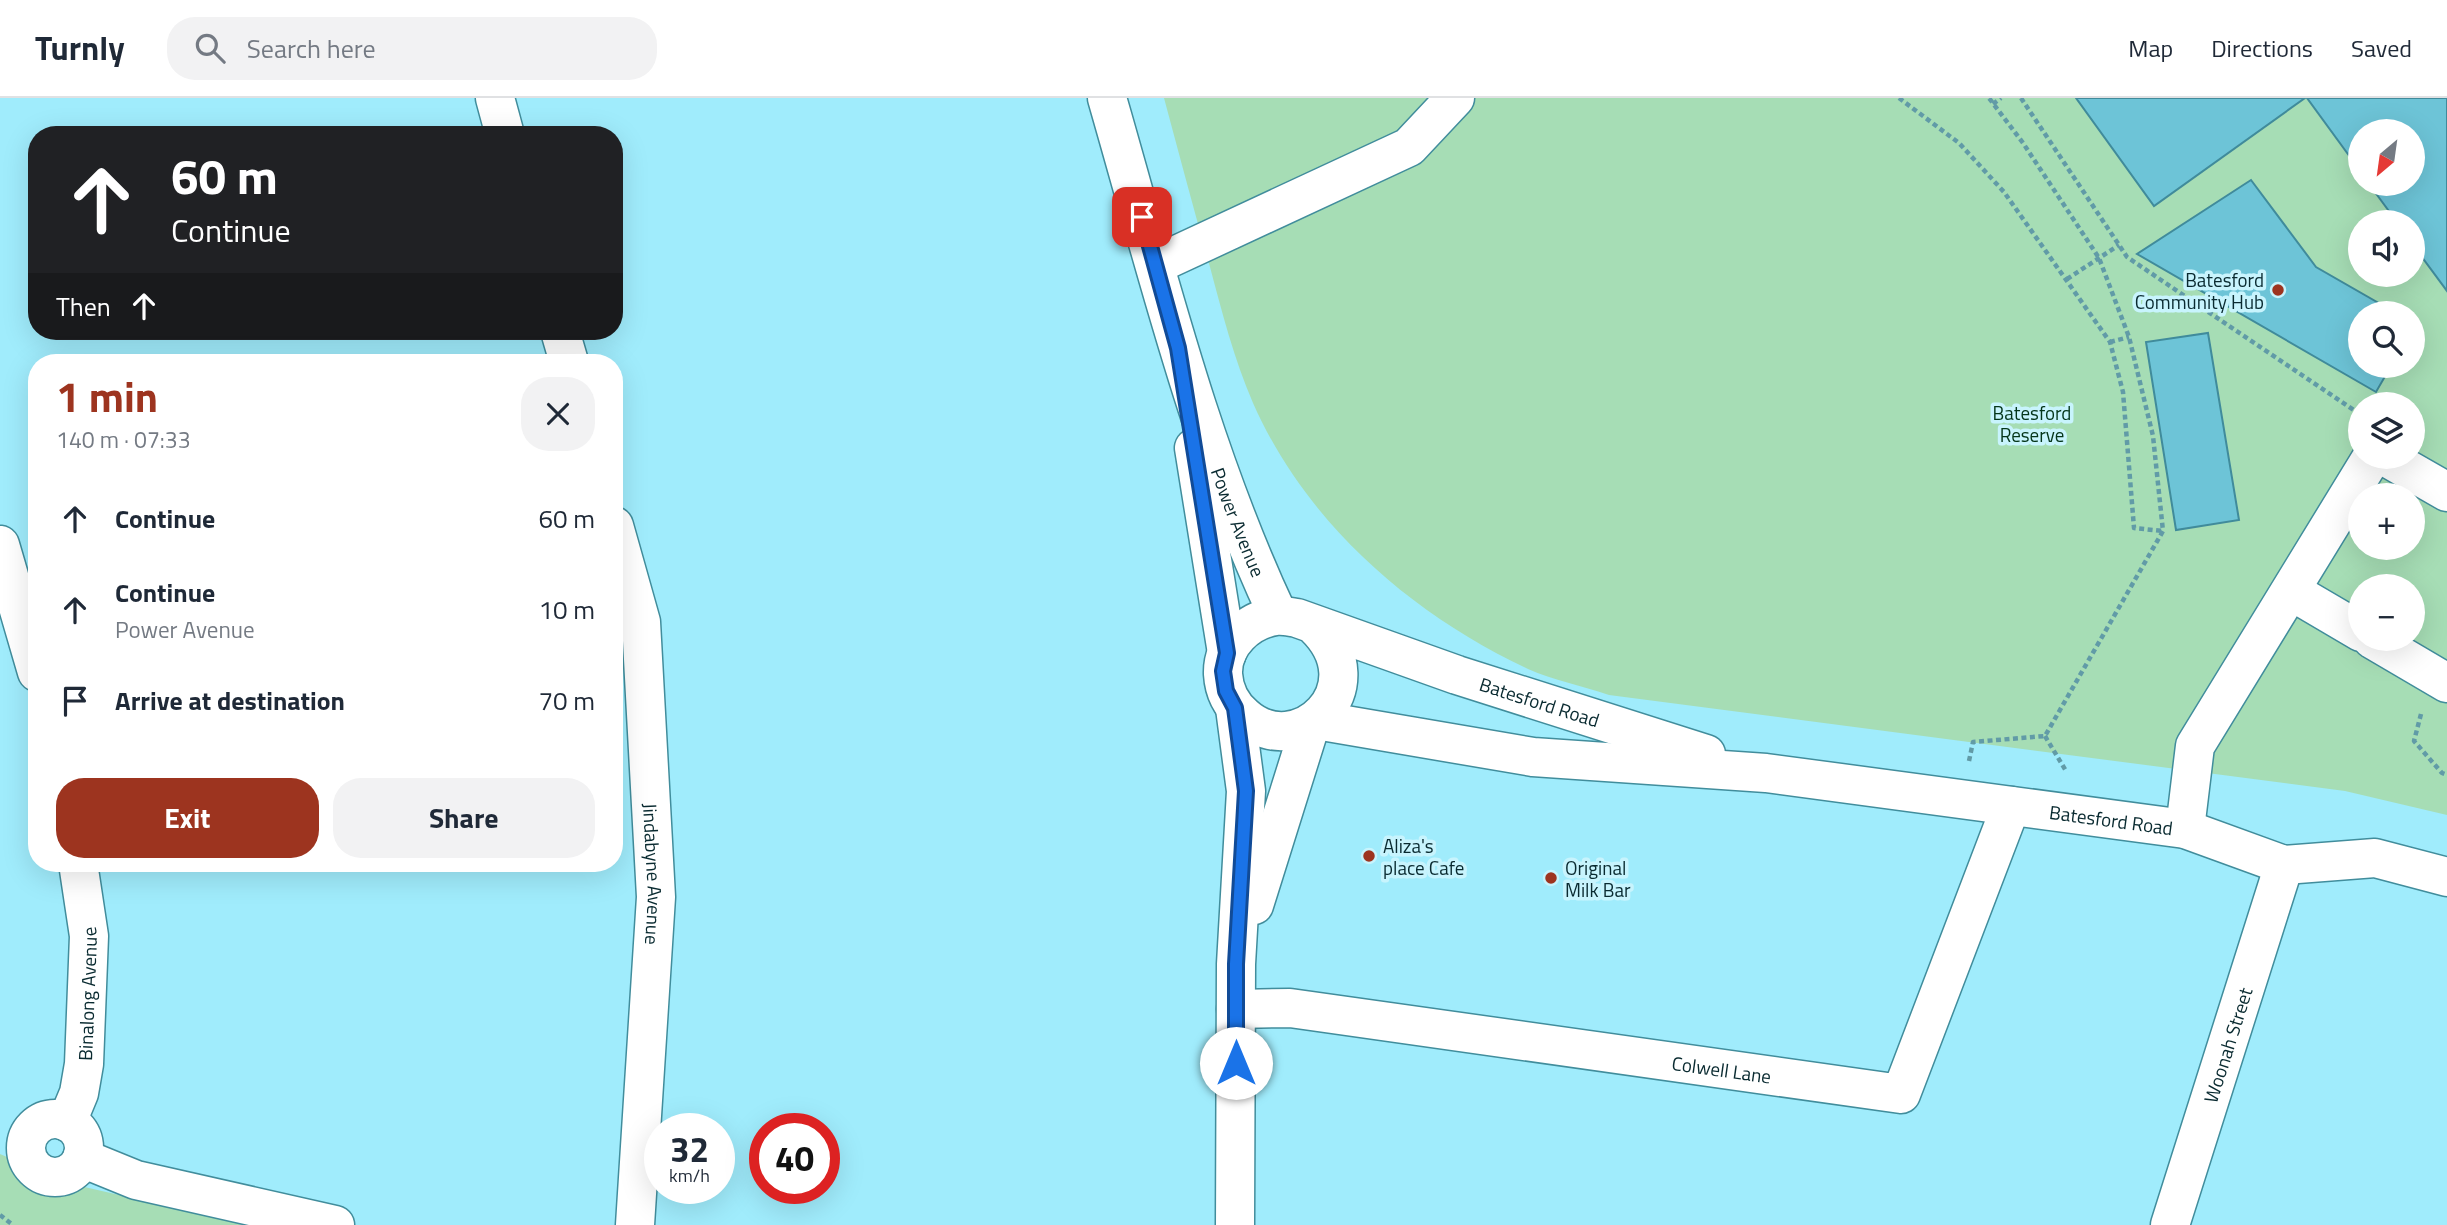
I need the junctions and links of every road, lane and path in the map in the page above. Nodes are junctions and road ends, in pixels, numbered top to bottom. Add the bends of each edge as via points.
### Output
1 (495, 98) edge
2 (1108, 98) edge
3 (1455, 98) edge
4 (1899, 98) edge
5 (1989, 98) edge
6 (2001, 98) edge
7 (2021, 98) edge
8 (1993, 104) junction
9 (503, 126) edge
10 (2119, 246) junction
11 (2099, 258) junction
12 (1155, 265) junction
13 (2067, 279) junction
14 (2129, 337) junction
15 (2110, 342) junction
16 (1178, 348) junction
17 (2348, 406) edge
18 (2365, 469) edge
19 (2407, 469) edge
20 (2447, 492) edge
21 (2163, 531) junction
22 (0, 545) edge
23 (623, 558) edge
24 (2291, 591) junction
25 (1278, 615) junction
26 (2348, 624) edge
27 (1315, 626) junction
28 (28, 640) edge
29 (2392, 651) edge
30 (1227, 653) junction
31 (2447, 683) edge
32 (1235, 708) junction
33 (1313, 721) junction
34 (1766, 773) junction
35 (1961, 798) junction
36 (2011, 806) junction
37 (2185, 829) junction
38 (2284, 865) junction
39 (79, 872) edge
40 (2447, 877) edge
41 (1236, 964) junction
42 (1236, 1009) junction
43 (68, 1122) junction
44 (14, 1133) edge
45 (82, 1158) junction
46 (0, 1215) edge
47 (13, 1225) edge
48 (335, 1225) edge
49 (635, 1225) edge
50 (1235, 1225) edge
51 (2170, 1225) edge

1 - 9 street
2 - 12 street, Power Avenue
3 - 12 street via 1409,147
4 - 13 path via 1959,143 2004,192
5 - 8 path
6 - 8 path
7 - 10 path
8 - 11 path
10 - 11 path
10 - 17 path via 2127,257
11 - 13 path
11 - 14 path
12 - 16 street, Power Avenue
13 - 15 path
14 - 15 path
14 - 21 path via 2153,436
15 - 21 path via 2123,392 2134,528
16 - 25 street, Power Avenue via 1252,561
16 - 30 street, Power Avenue
18 - 24 street
19 - 20 street
21 - 35 path via 2045,736 1973,742
22 - 28 street
23 - 49 street, Jindabyne Avenue via 641,622 656,897
24 - 26 street
24 - 37 street via 2195,746
25 - 27 street
25 - 30 street via 1256,621 1238,634
27 - 33 street via 1328,638 1339,672 1329,706
27 - 34 street, Batesford Road via 1457,676
29 - 31 street
30 - 32 street via 1223,671
32 - 33 street via 1250,722 1269,730 1291,730
32 - 41 street via 1246,791
33 - 34 street, Batesford Road via 1533,757
33 - 41 street
34 - 35 street, Batesford Road
35 - 36 street, Batesford Road
36 - 37 street, Batesford Road
36 - 42 street, Colwell Lane via 1901,1094 1290,1008
37 - 38 street, Batesford Road
38 - 40 street, Batesford Road via 2375,858
38 - 51 street, Woonah Street
39 - 43 street, Binalong Avenue via 89,936 84,1064
41 - 42 street
42 - 50 street
43 - 44 street via 48,1119
43 - 45 street via 82,1139
44 - 45 street via 27,1157 47,1176 67,1174
45 - 48 street via 136,1180
46 - 47 path

